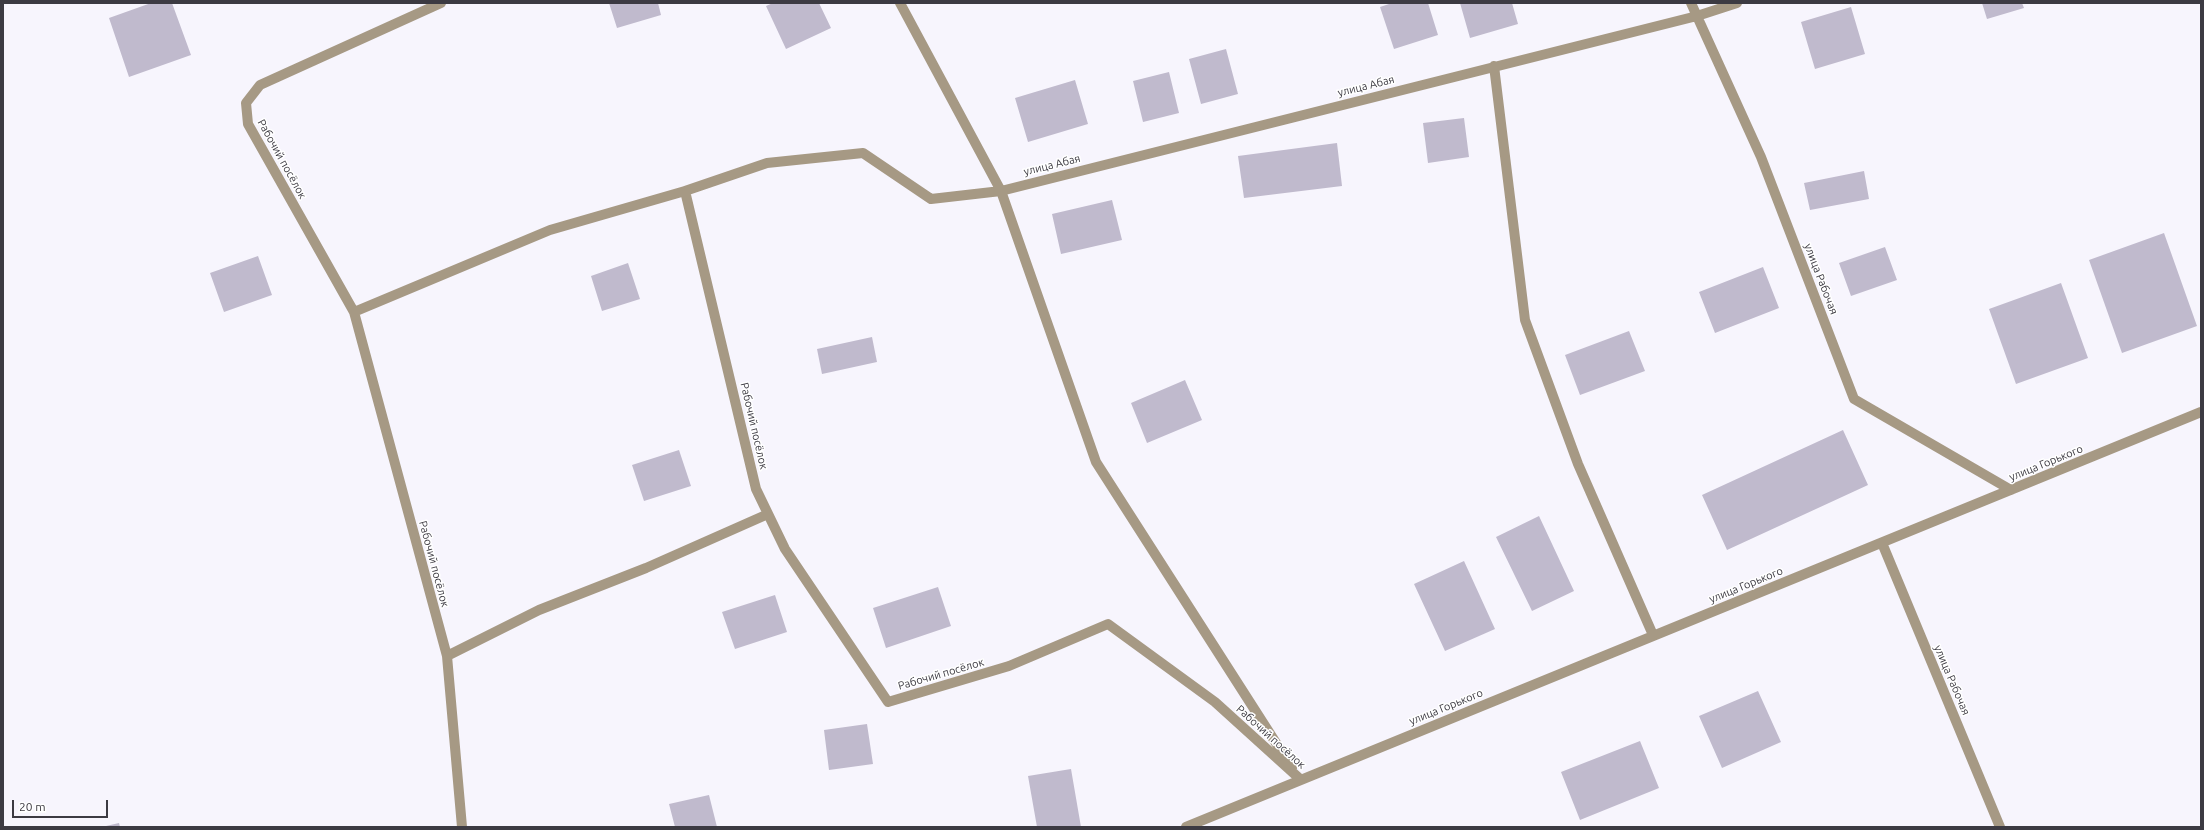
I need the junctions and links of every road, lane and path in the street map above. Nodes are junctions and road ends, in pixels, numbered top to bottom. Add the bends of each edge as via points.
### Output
1 (441, 3) edge
2 (900, 3) edge
3 (1691, 3) edge
4 (1737, 3) edge
5 (1697, 16) junction
6 (1494, 66) junction
7 (1001, 190) junction
8 (685, 191) junction
9 (354, 312) junction
10 (2201, 412) edge
11 (2011, 490) junction
12 (768, 514) junction
13 (1882, 543) junction
14 (1653, 636) junction
15 (447, 656) junction
16 (1300, 779) junction
17 (462, 827) edge
18 (1186, 827) edge
19 (2000, 827) edge

1 - 9 street, Рабочий посёлок via 260,85 246,103 248,124
2 - 7 street
3 - 5 street, улица Рабочая
4 - 5 street, улица Абая
5 - 6 street, улица Абая
5 - 11 street, улица Рабочая via 1761,157 1854,399
6 - 7 street, улица Абая
6 - 14 street via 1525,320 1578,464
7 - 8 street via 931,198 863,153 767,163
7 - 16 street via 1096,462
8 - 9 street via 550,230
8 - 12 street, Рабочий посёлок via 756,490
9 - 15 street, Рабочий посёлок
10 - 11 street, улица Горького
11 - 13 street, улица Горького
12 - 15 street via 646,568 540,610
12 - 16 street, Рабочий посёлок via 785,549 888,702 1009,666 1108,624 1215,702
13 - 14 street, улица Горького
13 - 19 street, улица Рабочая
14 - 16 street, улица Горького
15 - 17 street, Рабочий посёлок
16 - 18 street, Рабочий посёлок

